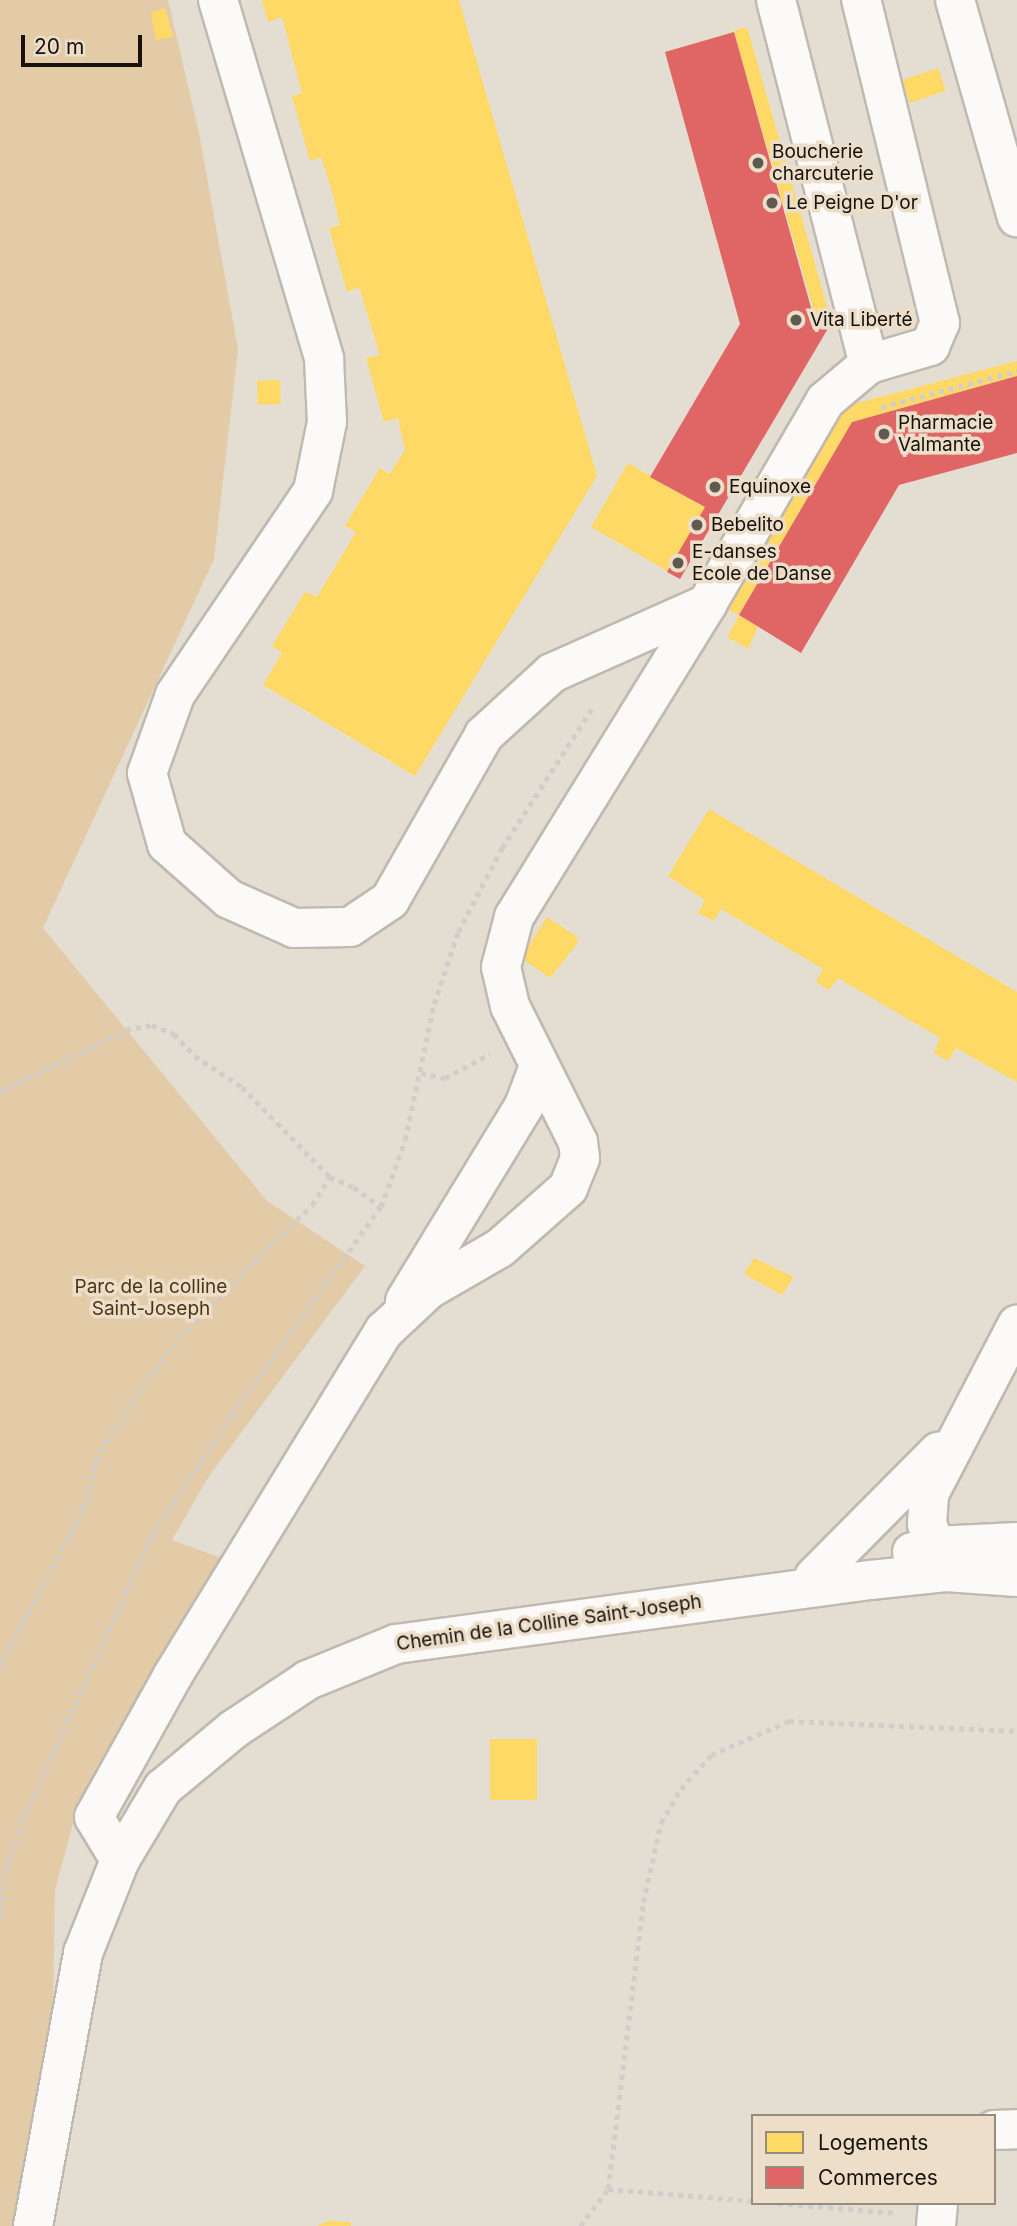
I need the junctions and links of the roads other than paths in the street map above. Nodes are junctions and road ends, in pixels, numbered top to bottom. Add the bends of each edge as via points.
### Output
1 (218, 0) edge
2 (776, 0) edge
3 (861, 0) edge
4 (956, 0) edge
5 (1017, 217) edge
6 (869, 364) junction
7 (707, 604) junction
8 (539, 1066) junction
9 (391, 1324) junction
10 (1017, 1325) edge
11 (961, 1430) junction
12 (1017, 1542) edge
13 (940, 1559) junction
14 (814, 1577) junction
15 (1017, 1577) edge
16 (767, 1593) junction
17 (120, 1860) junction
18 (1017, 2129) edge
19 (996, 2130) edge
20 (33, 2226) edge

1 - 7 street via 324,359 327,422 313,491 175,695 147,774 167,844 229,898 294,928 350,927 390,900 484,736 552,673
2 - 6 street
3 - 6 street via 940,323 930,346
4 - 5 street
6 - 7 street via 825,401
7 - 8 street via 514,917 501,967 510,1006
8 - 9 street via 524,1106
8 - 9 street via 578,1142 580,1158 568,1188 500,1248 429,1289
9 - 17 street via 173,1675 93,1817
10 - 11 street
11 - 13 street via 929,1494 928,1524
11 - 14 street
12 - 13 street, Chemin de la Colline Saint-Joseph
13 - 14 street, Chemin de la Colline Saint-Joseph
13 - 15 street, Chemin de la Colline Saint-Joseph
13 - 16 street, Chemin de la Colline Saint-Joseph
14 - 16 street, Chemin de la Colline Saint-Joseph
16 - 17 street, Chemin de la Colline Saint-Joseph via 396,1644 308,1680 234,1729 163,1788
17 - 20 street, Chemin de la Colline Saint-Joseph via 83,1953
18 - 19 street

